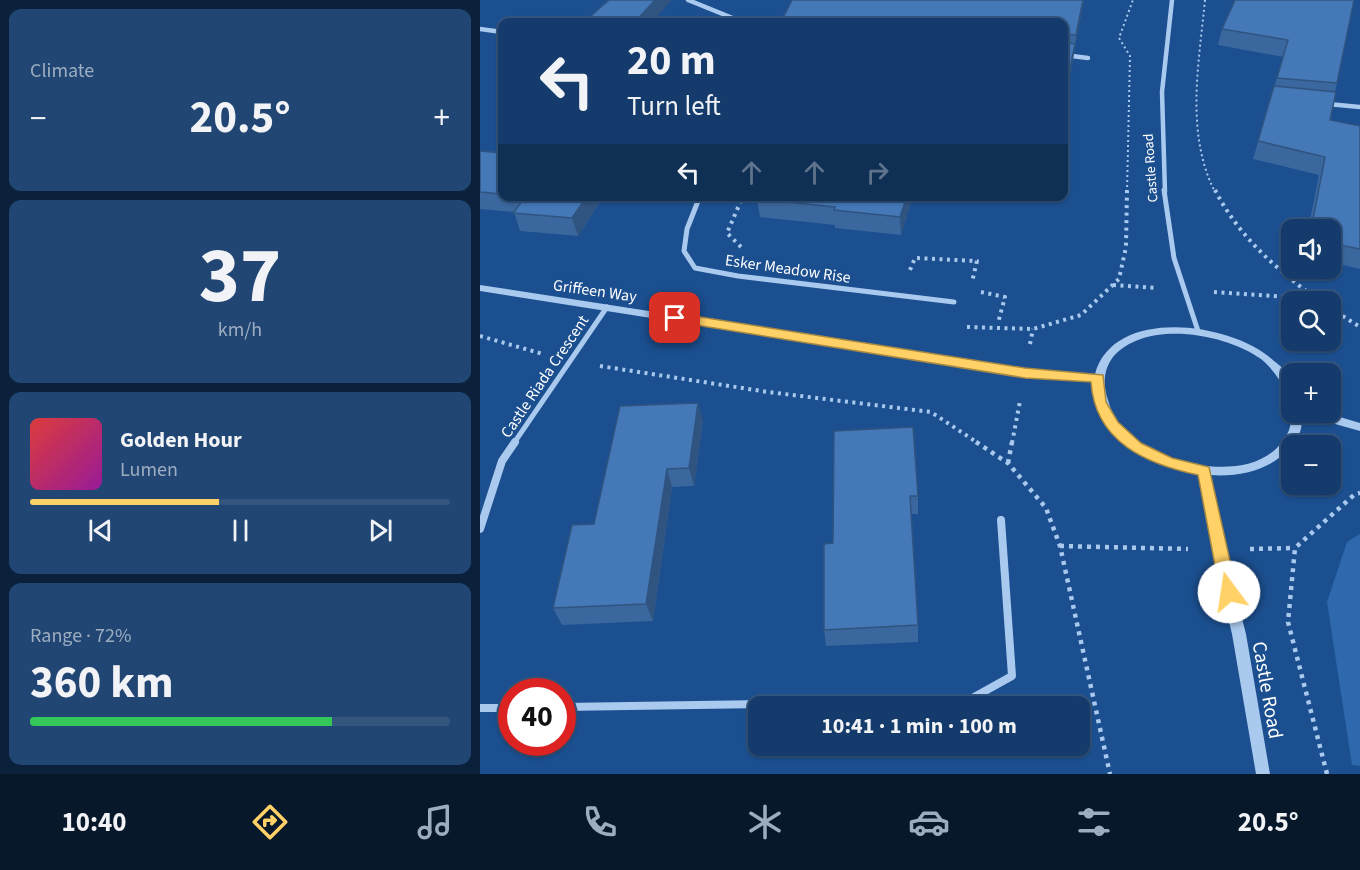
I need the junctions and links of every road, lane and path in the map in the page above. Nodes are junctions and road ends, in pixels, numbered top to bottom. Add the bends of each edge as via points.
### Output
1 (688, 0) edge
2 (1133, 0) edge
3 (1172, 0) edge
4 (1205, 0) edge
5 (727, 18) edge
6 (480, 29) edge
7 (498, 31) edge
8 (1068, 56) edge
9 (1088, 58) dead end
10 (1318, 103) edge
11 (1360, 107) edge
12 (698, 201) edge
13 (480, 288) edge
14 (1306, 291) edge
15 (954, 302) dead end
16 (608, 307) junction
17 (1341, 315) edge
18 (1360, 327) edge
19 (1033, 329) dead end
20 (1198, 331) junction
21 (480, 336) edge
22 (570, 361) junction
23 (1281, 376) edge
24 (1098, 378) junction
25 (1341, 422) edge
26 (1296, 423) edge
27 (1360, 427) edge
28 (1204, 471) junction
29 (1360, 493) edge
30 (1001, 520) dead end
31 (480, 529) edge
32 (1060, 546) junction
33 (1294, 548) junction
34 (1218, 550) junction
35 (576, 707) edge
36 (480, 708) edge
37 (498, 708) edge
38 (1110, 774) edge
39 (1263, 774) edge
40 (1326, 774) edge

1 - 5 street
2 - 19 path via 1119,38 1130,56 1126,247 1119,279 1081,315
3 - 20 street, Castle Road via 1165,47 1161,152 1172,248
4 - 14 path via 1197,78 1197,130 1202,157 1215,193 1246,238
6 - 7 street
8 - 9 street
10 - 11 street
12 - 15 street, Esker Meadow Rise via 687,229 684,251 695,268
13 - 16 street, Griffeen Way
16 - 22 street, Castle Riada Crescent
16 - 24 street, Griffeen Way via 1025,373
17 - 18 path
20 - 23 street via 1253,350
20 - 24 street via 1161,331 1122,344 1106,359
21 - 22 path
22 - 31 street, Castle Riada Crescent via 502,461
22 - 32 path via 931,412 1008,463 1046,508
24 - 28 street via 1100,402 1113,426 1136,447 1168,463
25 - 27 street
26 - 28 street via 1282,449 1263,463 1235,471
28 - 34 street, Castle Road
29 - 33 path
30 - 35 street via 1012,676 967,701
32 - 34 path
32 - 38 path
33 - 34 path
33 - 40 path via 1288,622
34 - 39 street, Castle Road via 1239,634
36 - 37 street

